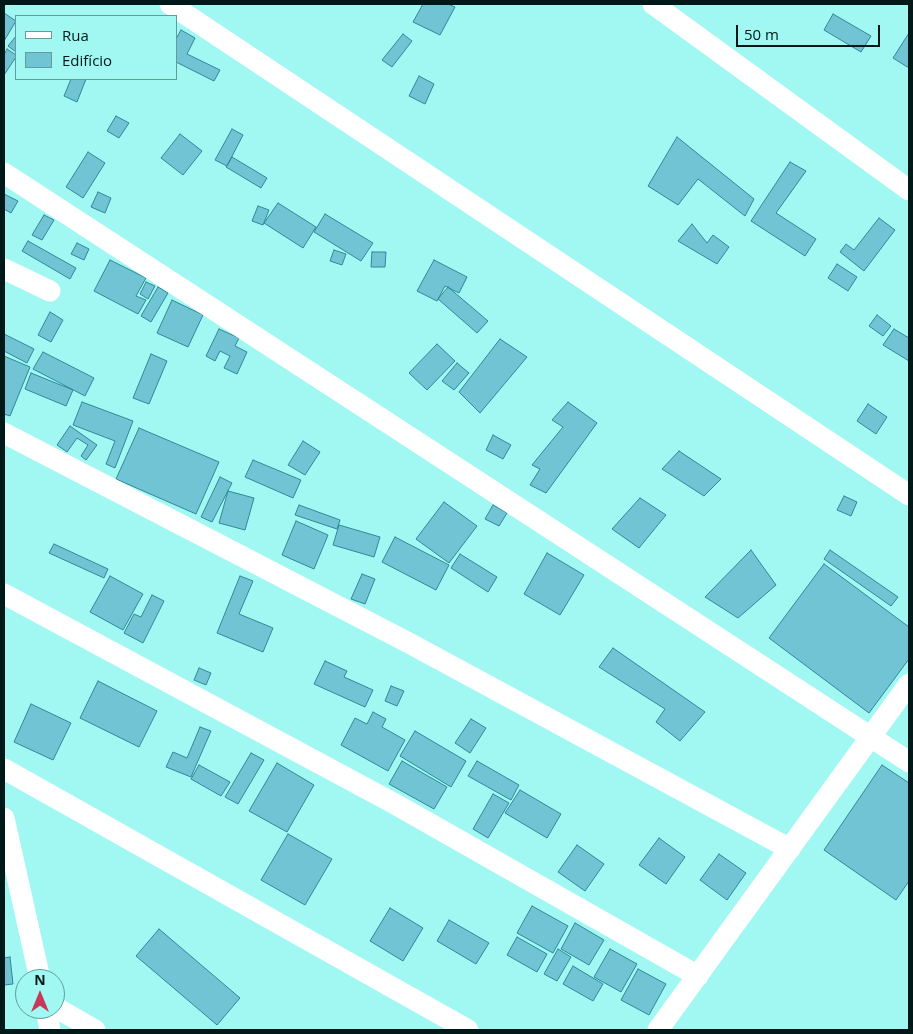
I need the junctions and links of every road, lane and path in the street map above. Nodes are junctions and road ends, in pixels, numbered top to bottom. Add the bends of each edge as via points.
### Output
1 (170, 4) edge
2 (653, 4) edge
3 (4, 173) edge
4 (909, 190) edge
5 (4, 269) edge
6 (50, 291) dead end
7 (4, 433) edge
8 (909, 495) edge
9 (4, 594) edge
10 (909, 684) edge
11 (871, 736) junction
12 (909, 762) edge
13 (4, 769) edge
14 (4, 818) edge
15 (790, 849) junction
16 (38, 969) edge
17 (698, 976) junction
18 (65, 1013) edge
19 (95, 1030) edge
20 (468, 1030) edge
21 (658, 1030) edge

1 - 8 street
2 - 4 street
3 - 11 street
5 - 6 street
7 - 15 street via 409,643
9 - 17 street via 395,804
10 - 11 street
11 - 12 street
11 - 15 street
13 - 20 street
14 - 16 street
15 - 17 street
17 - 21 street
18 - 19 street

